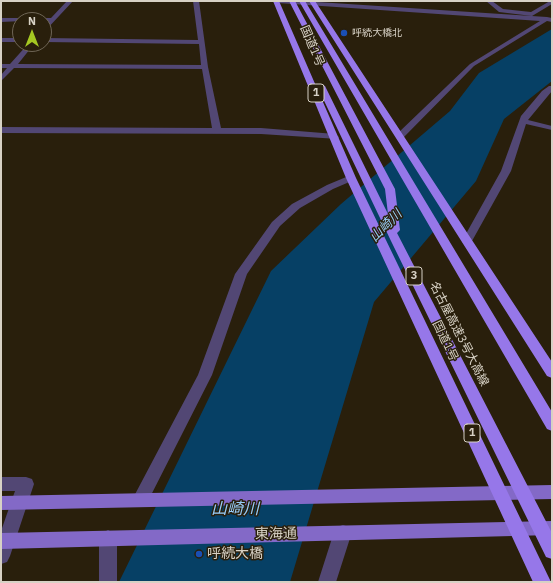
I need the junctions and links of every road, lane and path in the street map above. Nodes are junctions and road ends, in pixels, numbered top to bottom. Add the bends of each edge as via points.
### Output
1 (70, 1) edge
2 (196, 1) edge
3 (278, 1) edge
4 (292, 1) edge
5 (302, 1) edge
6 (489, 1) edge
7 (313, 2) edge
8 (552, 2) edge
9 (552, 9) edge
10 (550, 19) edge
11 (1, 20) edge
12 (12, 20) edge
13 (52, 20) edge
14 (536, 20) junction
15 (1, 40) edge
16 (12, 40) edge
17 (52, 40) edge
18 (201, 42) junction
19 (25, 52) edge
20 (1, 66) edge
21 (14, 66) junction
22 (205, 67) junction
23 (1, 79) edge
24 (552, 88) edge
25 (523, 121) junction
26 (552, 128) edge
27 (1, 130) edge
28 (217, 131) junction
29 (335, 137) junction
30 (402, 140) junction
31 (352, 182) junction
32 (396, 241) junction
33 (467, 241) junction
34 (552, 373) edge
35 (552, 425) edge
36 (1, 484) edge
37 (501, 492) junction
38 (552, 492) edge
39 (140, 500) junction
40 (1, 503) edge
41 (518, 528) junction
42 (552, 528) edge
43 (342, 532) junction
44 (108, 538) junction
45 (1, 541) edge
46 (552, 551) edge
47 (1, 556) edge
48 (108, 582) edge
49 (327, 582) edge
50 (542, 582) edge

1 - 13 street
2 - 18 street
3 - 7 street
3 - 29 highway, 国道1号 / 1
3 - 32 highway, 名古屋高速3号大高線 / 3
4 - 32 highway via 390,189
5 - 35 highway
6 - 8 street via 501,11 532,14
7 - 14 street
7 - 30 highway, 国道1号
9 - 14 street
10 - 14 street
10 - 30 street via 472,66
11 - 12 street
15 - 16 street
17 - 18 street
18 - 22 street
19 - 21 street
20 - 21 street
21 - 22 street
21 - 23 street
22 - 28 street
24 - 25 street
25 - 26 street
25 - 33 street via 506,171
27 - 28 street
28 - 29 street via 261,131
29 - 31 highway, 国道1号 / 1
30 - 33 highway, 国道1号
31 - 37 highway, 国道1号 / 1
31 - 39 street via 330,187 296,206 276,224 241,274 205,375
32 - 46 highway, 名古屋高速3号大高線 / 3
33 - 34 highway, 国道1号
36 - 47 street via 26,484
37 - 38 main road
37 - 39 main road
37 - 41 highway, 国道1号 / 1
39 - 40 main road
41 - 42 main road, 東海通
41 - 43 main road, 東海通
41 - 50 highway, 国道1号 / 1
43 - 44 main road, 東海通
43 - 49 street
44 - 45 main road, 東海通
44 - 48 street

